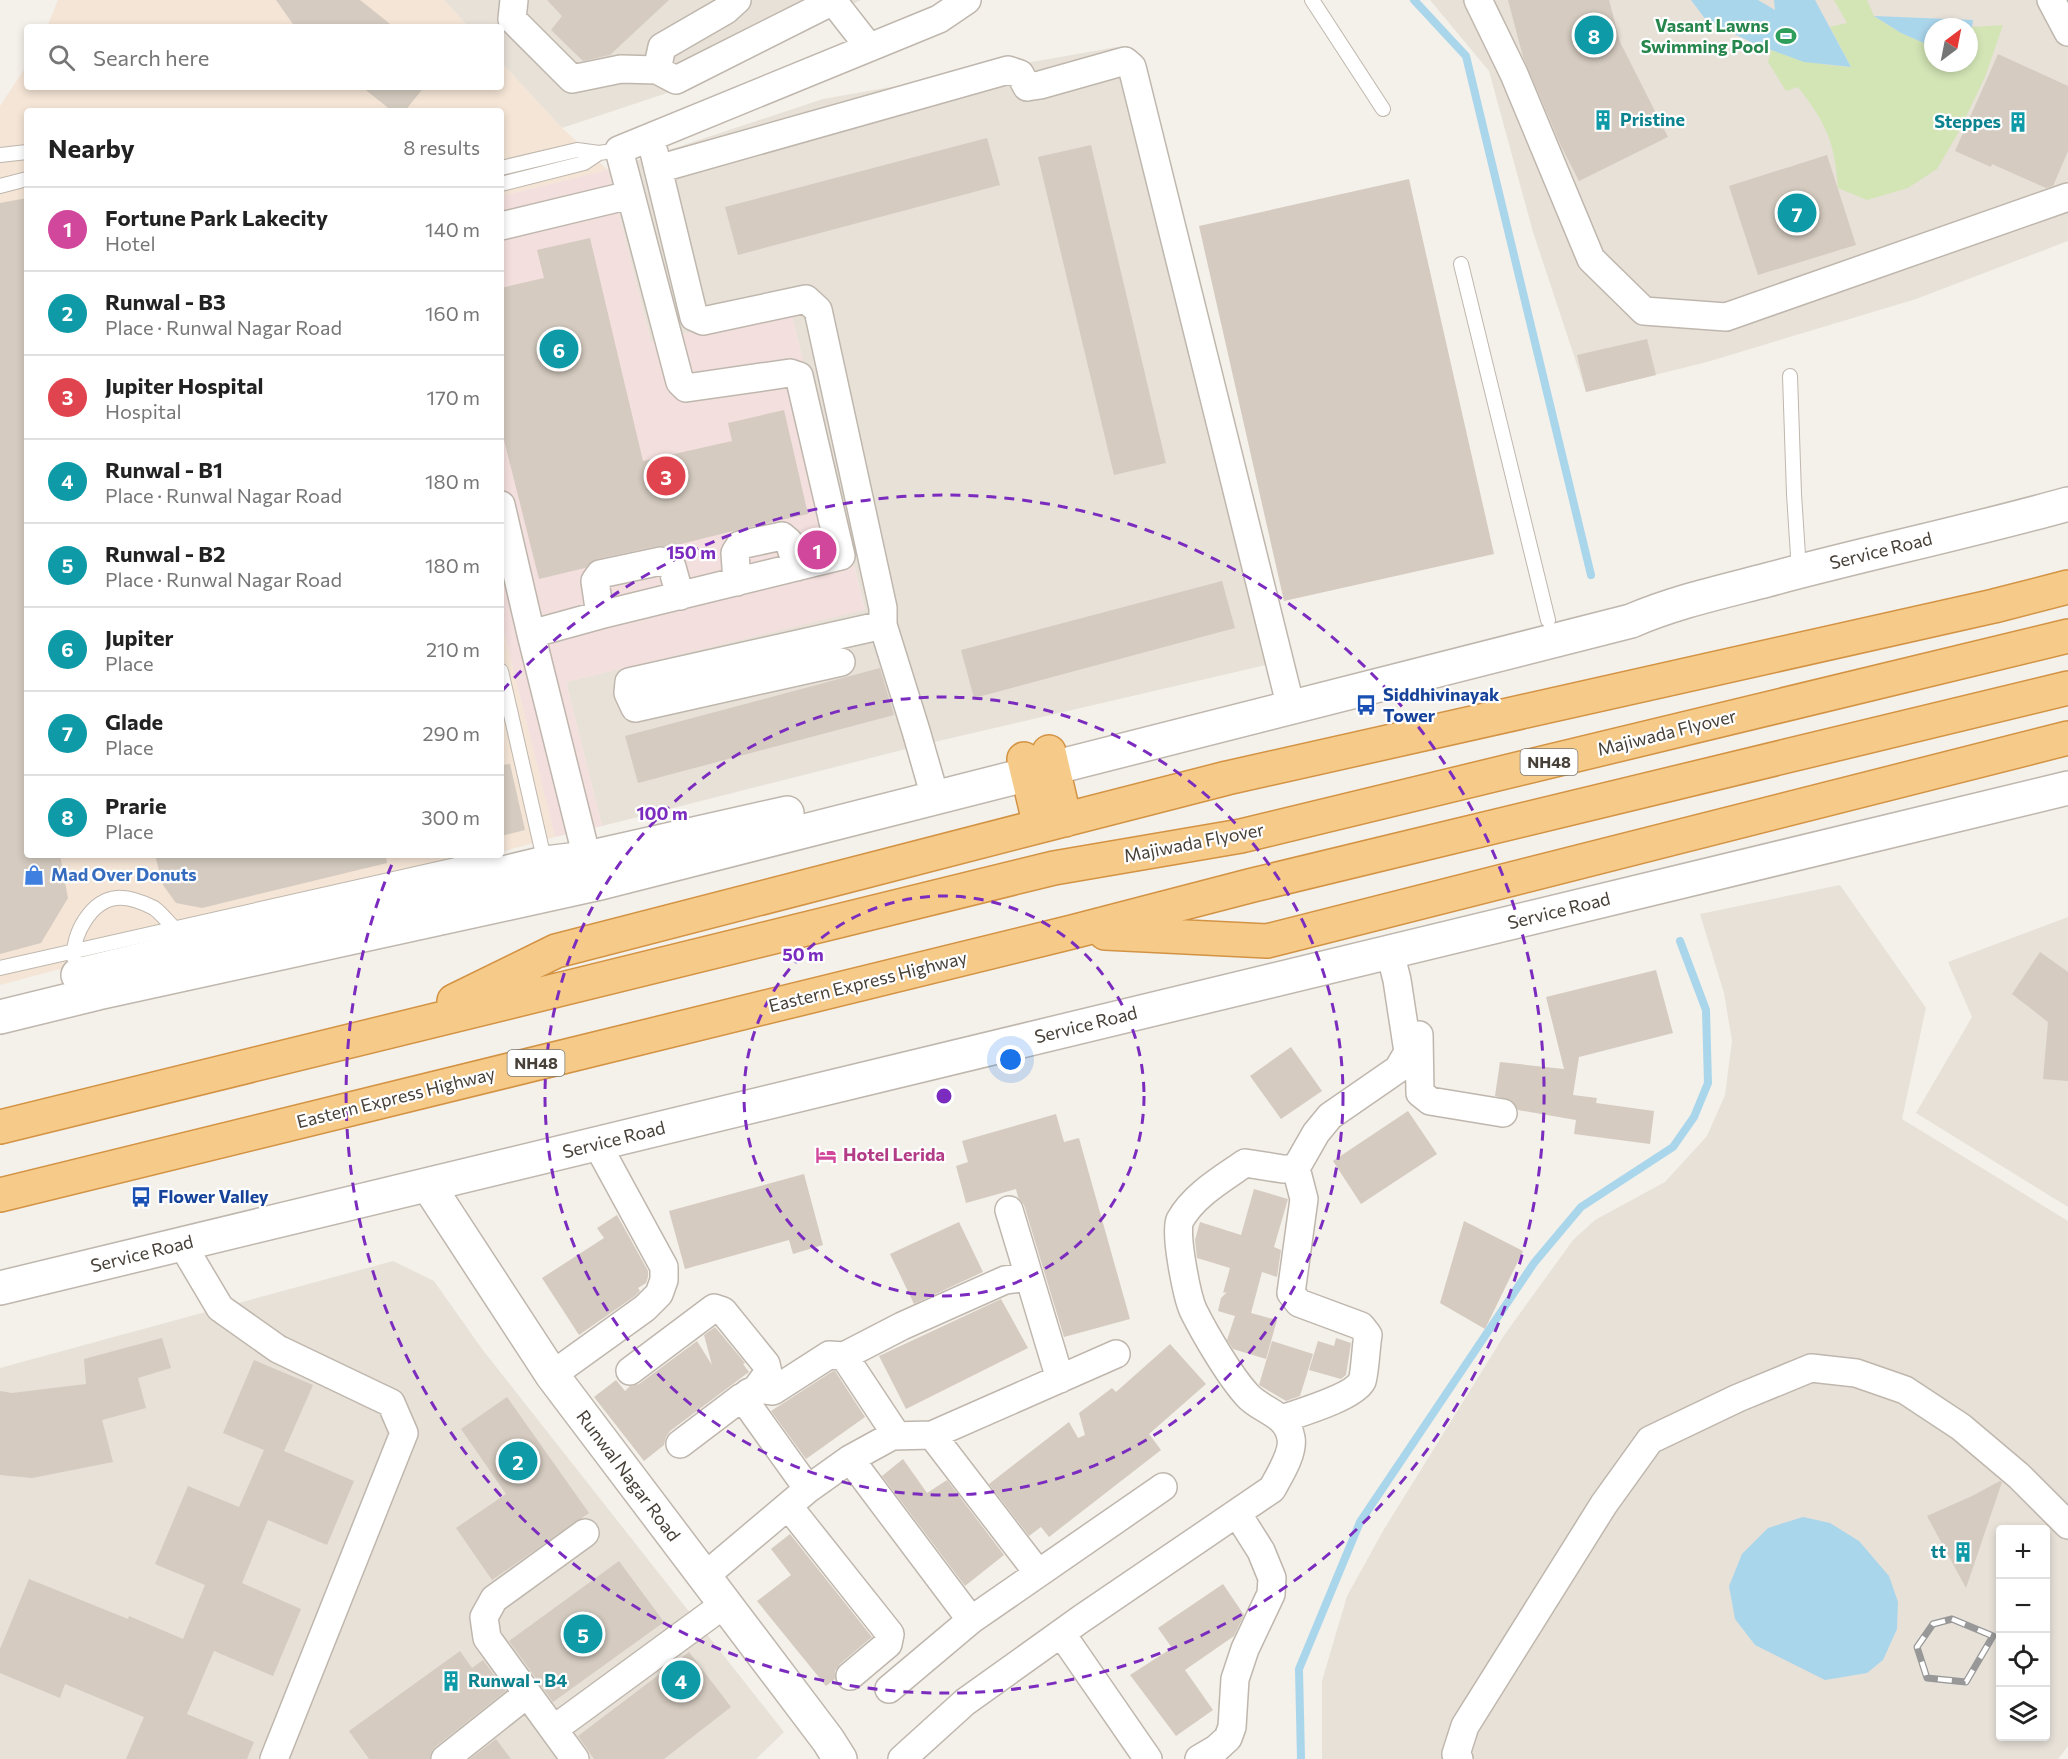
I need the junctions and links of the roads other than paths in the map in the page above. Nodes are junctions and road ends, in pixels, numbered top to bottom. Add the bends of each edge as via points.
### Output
1 (514, 0) edge
2 (737, 0) edge
3 (967, 0) edge
4 (1312, 0) edge
5 (1479, 0) edge
6 (2051, 0) edge
7 (840, 2) edge
8 (2068, 32) edge
9 (869, 47) junction
10 (657, 70) junction
11 (1383, 109) dead end
12 (650, 137) junction
13 (609, 151) junction
14 (24, 152) edge
15 (0, 155) edge
16 (504, 167) edge
17 (658, 169) junction
18 (24, 180) edge
19 (504, 183) edge
20 (0, 186) edge
21 (630, 195) junction
22 (2068, 197) edge
23 (504, 225) edge
24 (1461, 264) dead end
25 (1790, 376) dead end
26 (2068, 504) edge
27 (504, 518) edge
28 (1800, 571) junction
29 (2068, 587) edge
30 (680, 597) junction
31 (1660, 608) junction
32 (600, 615) junction
33 (1548, 620) junction
34 (883, 626) junction
35 (531, 634) junction
36 (2054, 640) edge
37 (841, 662) dead end
38 (504, 684) edge
39 (2060, 689) edge
40 (1288, 699) junction
41 (2068, 738) edge
42 (1038, 763) junction
43 (2068, 788) edge
44 (932, 789) junction
45 (1053, 823) junction
46 (545, 863) junction
47 (510, 871) junction
48 (592, 871) junction
49 (174, 928) junction
50 (1072, 932) junction
51 (1399, 950) junction
52 (75, 964) junction
53 (0, 968) edge
54 (0, 994) edge
55 (0, 1017) edge
56 (399, 1029) junction
57 (1503, 1113) dead end
58 (0, 1127) edge
59 (597, 1144) junction
60 (1296, 1168) junction
61 (428, 1185) junction
62 (0, 1195) edge
63 (1009, 1210) dead end
64 (182, 1244) junction
65 (1029, 1277) junction
66 (0, 1288) edge
67 (1116, 1354) dead end
68 (844, 1356) junction
69 (630, 1371) dead end
70 (552, 1375) junction
71 (1060, 1379) junction
72 (749, 1393) junction
73 (1282, 1419) junction
74 (932, 1435) junction
75 (897, 1436) junction
76 (680, 1444) dead end
77 (850, 1459) junction
78 (1163, 1487) dead end
79 (798, 1498) junction
80 (1237, 1513) junction
81 (2068, 1525) edge
82 (585, 1533) dead end
83 (1038, 1573) junction
84 (705, 1576) junction
85 (726, 1603) junction
86 (971, 1620) junction
87 (1061, 1633) junction
88 (850, 1676) dead end
89 (889, 1689) dead end
90 (527, 1694) junction
91 (554, 1729) junction
92 (274, 1759) edge
93 (444, 1759) edge
94 (575, 1759) edge
95 (840, 1759) edge
96 (902, 1759) edge
97 (1148, 1759) edge
98 (1199, 1759) edge
99 (1459, 1759) edge

1 - 10 street via 512,19 572,79 621,69
2 - 10 street via 662,47
3 - 9 street via 939,18
4 - 11 lane
5 - 22 street via 1591,259 1644,311 1726,317
6 - 8 street
7 - 9 street
7 - 10 street via 676,80
9 - 12 street
12 - 13 street
12 - 17 street
13 - 16 lane via 577,150
13 - 19 lane via 584,163
13 - 21 street
14 - 15 lane
17 - 34 street via 694,317 703,321 806,299 818,310 883,608
17 - 40 street via 1008,70 1020,74 1027,87 1125,61 1132,67
18 - 20 lane
21 - 23 street
21 - 30 street via 680,382 686,388 790,373 799,376 841,556
24 - 33 lane
25 - 28 lane
26 - 28 street, Service Road
27 - 35 street
28 - 31 street, Service Road
29 - 45 highway via 1227,778
30 - 32 street
30 - 32 street via 672,567 661,561 600,574 595,581
31 - 33 street, Service Road via 1627,600
31 - 40 street, Service Road via 1631,621
32 - 35 street
33 - 40 street, Service Road
34 - 37 street via 629,682 628,693 635,708
34 - 44 street
35 - 48 street
36 - 56 highway, Majiwada Flyover / NH48 via 1241,836 1054,868
38 - 46 lane
39 - 50 highway, NH48
40 - 42 street, Service Road
41 - 50 highway via 1267,941
42 - 44 street, Service Road
42 - 45 highway
43 - 51 street, Service Road
44 - 48 street, Service Road
45 - 56 highway via 556,951
46 - 47 street, Service Road
46 - 48 street, Service Road
47 - 49 lane via 473,861
47 - 52 street, Service Road
48 - 55 street, Service Road
49 - 52 lane
49 - 52 lane via 154,909 133,900 117,898 105,902 77,932
50 - 62 highway, Eastern Express Highway / NH48
51 - 57 street via 1419,1012 1420,1093 1430,1101
51 - 59 street, Service Road
51 - 60 street via 1397,980 1408,1053 1398,1070 1330,1116
52 - 53 lane
52 - 54 street, Service Road
56 - 58 highway, NH48
59 - 61 street, Service Road
59 - 70 street via 664,1267 664,1280 659,1294 645,1308
60 - 73 street via 1304,1200 1291,1293 1299,1303 1361,1326 1368,1335 1362,1381 1353,1391
60 - 73 street via 1283,1170 1245,1163 1200,1195 1179,1222 1180,1252 1192,1308 1248,1397
61 - 64 street, Service Road
61 - 70 street, Runwal Nagar Road
63 - 65 street
64 - 66 street, Service Road
64 - 92 street via 220,1308 278,1349 391,1403 404,1433
65 - 68 street via 1005,1280
65 - 71 street
67 - 71 street
68 - 72 street via 829,1355 773,1391
68 - 75 street
69 - 72 street via 714,1308 723,1311 766,1364 768,1373
70 - 84 street, Runwal Nagar Road
71 - 74 street
72 - 76 street
72 - 79 street
73 - 80 street via 1292,1439 1287,1461 1272,1489
74 - 75 street
74 - 83 street
75 - 77 street
77 - 79 street
77 - 86 street
78 - 83 street
79 - 84 street
79 - 88 street via 890,1635 888,1644
80 - 87 street
80 - 98 street via 1261,1551 1272,1578 1271,1594 1235,1679 1228,1738
81 - 99 street via 2019,1476 1961,1427 1905,1390 1856,1373 1811,1368 1650,1440 1604,1504 1465,1726 1456,1754
82 - 90 street via 494,1599 483,1617 487,1638
83 - 86 street
84 - 85 street, Runwal Nagar Road
85 - 91 street
85 - 95 street, Runwal Nagar Road
86 - 89 street
87 - 96 street via 965,1702
87 - 97 street
90 - 91 street
90 - 93 street
91 - 94 street

